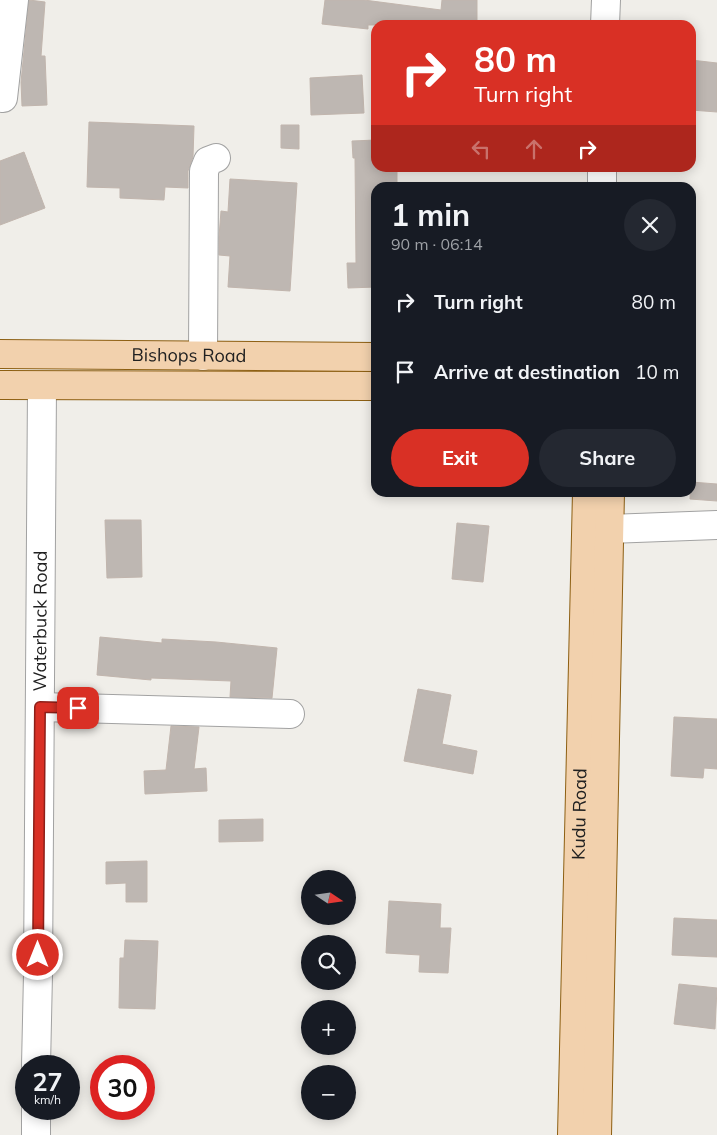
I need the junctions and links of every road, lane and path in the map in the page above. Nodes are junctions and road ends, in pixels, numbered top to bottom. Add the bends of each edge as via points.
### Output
1 (14, 0) edge
2 (606, 0) edge
3 (605, 20) edge
4 (3, 98) dead end
5 (216, 158) dead end
6 (0, 354) edge
7 (203, 356) junction
8 (371, 357) edge
9 (0, 385) edge
10 (42, 386) junction
11 (371, 386) edge
12 (586, 497) edge
13 (610, 497) edge
14 (717, 525) edge
15 (609, 529) junction
16 (40, 707) junction
17 (290, 714) dead end
18 (36, 1055) edge
19 (36, 1120) edge
20 (36, 1135) edge
21 (572, 1135) edge
22 (598, 1135) edge

1 - 4 street
2 - 3 street
5 - 7 street via 208,161 204,171
6 - 7 main road, Bishops Road
7 - 8 main road, Bishops Road
9 - 10 main road, Bishops Road
10 - 11 main road, Bishops Road
10 - 16 street, Waterbuck Road
12 - 21 main road, Kudu Road
13 - 15 main road, Kudu Road
14 - 15 street
15 - 22 main road, Kudu Road
16 - 17 street
16 - 18 street, Waterbuck Road
19 - 20 street

